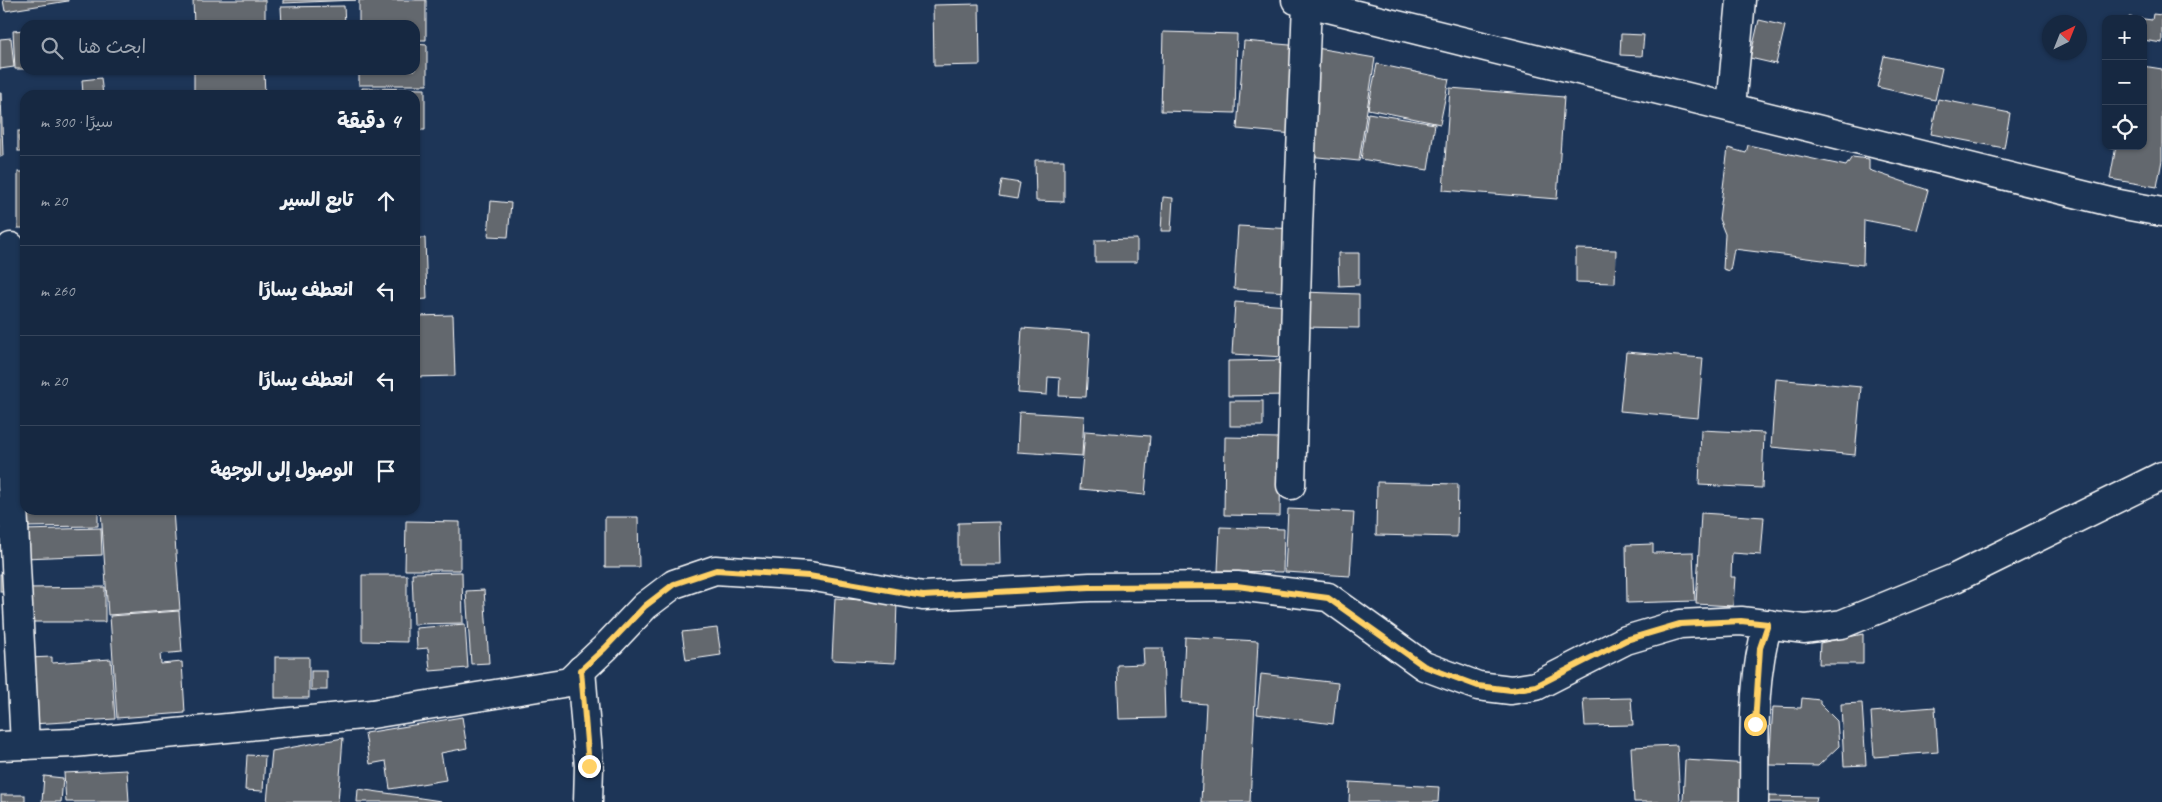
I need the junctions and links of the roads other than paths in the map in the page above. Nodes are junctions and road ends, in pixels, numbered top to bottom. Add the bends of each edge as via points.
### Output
1 (1741, 0) edge
2 (1302, 1) edge
3 (1731, 107) junction
4 (2162, 212) edge
5 (11, 248) dead end
6 (2162, 476) edge
7 (1291, 485) dead end
8 (1768, 624) junction
9 (581, 670) junction
10 (12, 745) edge
11 (588, 802) edge
12 (1754, 802) edge

1 - 3 street
2 - 3 street
2 - 7 street
3 - 4 street
5 - 10 street
6 - 8 street via 1955,578 1842,624 1805,629
8 - 9 street via 1741,621 1680,624 1626,640 1536,686 1511,690 1478,686 1424,666 1328,598 1237,586 1090,587 923,596 809,576 716,570 674,584 645,606
8 - 12 street via 1760,648
9 - 10 street via 568,682 372,714
9 - 11 street via 589,766

